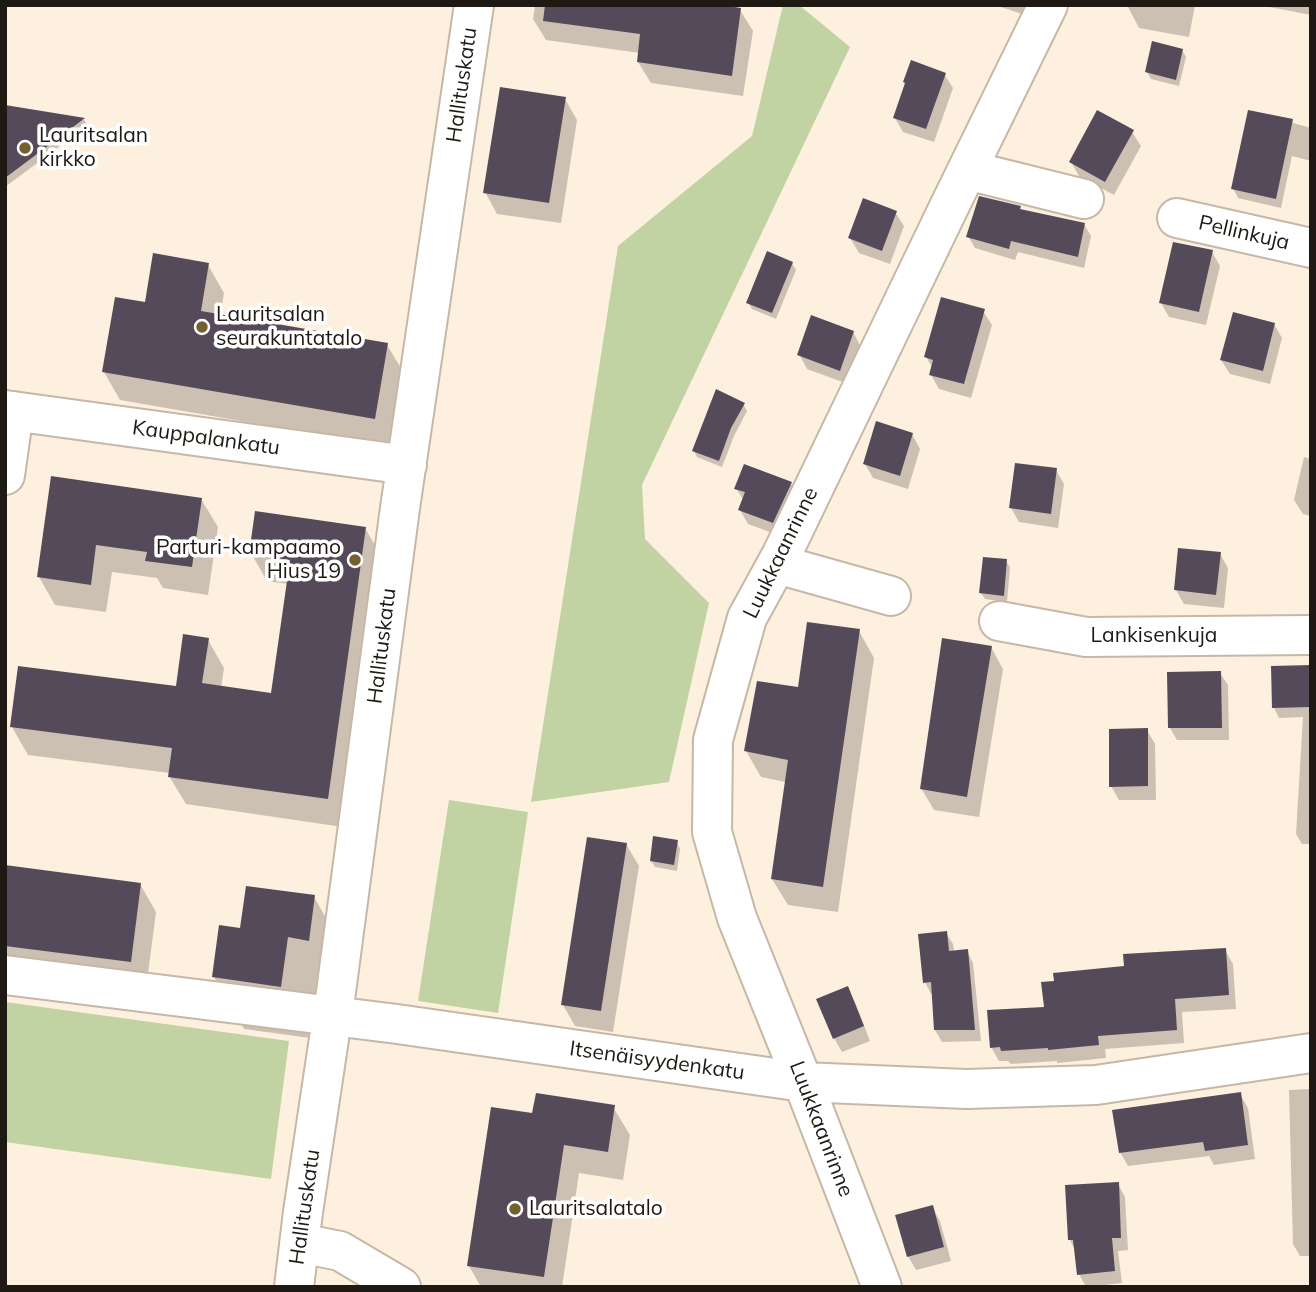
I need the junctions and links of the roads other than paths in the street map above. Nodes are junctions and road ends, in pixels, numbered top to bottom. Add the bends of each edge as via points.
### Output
1 (474, 5) edge
2 (1048, 5) edge
3 (967, 170) junction
4 (1084, 199) dead end
5 (1177, 218) dead end
6 (1311, 248) edge
7 (10, 410) edge
8 (407, 465) junction
9 (5, 475) edge
10 (777, 564) junction
11 (891, 596) dead end
12 (999, 621) dead end
13 (1311, 635) edge
14 (5, 975) edge
15 (332, 1017) junction
16 (1311, 1054) edge
17 (803, 1082) junction
18 (300, 1243) junction
19 (294, 1287) edge
20 (401, 1287) edge
21 (881, 1287) edge

1 - 8 street, Hallituskatu
2 - 3 street, Luukkaanrinne
3 - 4 street
3 - 10 street, Luukkaanrinne
5 - 6 street, Pellinkuja
7 - 8 street, Kauppalankatu
7 - 9 street
8 - 15 street, Hallituskatu
10 - 11 street
10 - 17 street, Luukkaanrinne via 747,618 712,740 712,832 737,918
12 - 13 street, Lankisenkuja via 1086,637
14 - 15 street, Itsenäisyydenkatu
15 - 17 street, Itsenäisyydenkatu
15 - 18 street, Hallituskatu
16 - 17 street, Itsenäisyydenkatu via 1096,1085 966,1089
17 - 21 street, Luukkaanrinne
18 - 19 street, Hallituskatu
18 - 20 street via 340,1251

